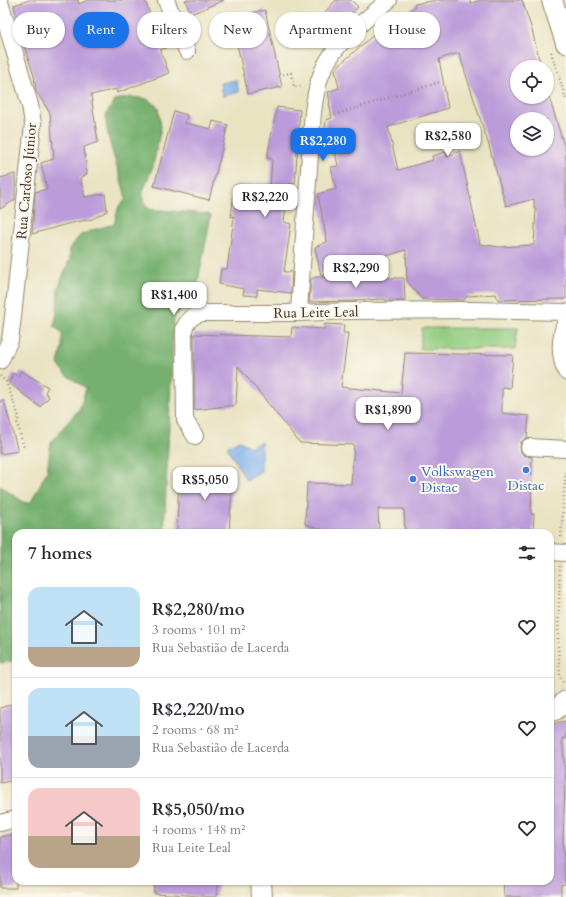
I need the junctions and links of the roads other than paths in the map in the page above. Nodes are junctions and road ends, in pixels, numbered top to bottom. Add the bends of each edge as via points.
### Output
1 (166, 0) edge
2 (389, 0) edge
3 (552, 0) edge
4 (0, 2) edge
5 (566, 43) edge
6 (187, 51) dead end
7 (566, 312) edge
8 (299, 313) junction
9 (566, 321) edge
10 (0, 361) edge
11 (566, 372) edge
12 (195, 436) dead end
13 (529, 447) dead end
14 (566, 449) edge
15 (12, 820) edge
16 (0, 822) edge

1 - 6 street
2 - 8 street via 335,50 324,68 318,85 313,114
3 - 5 main road
4 - 10 street, Rua Cardoso Júnior via 33,124 10,340
7 - 8 street, Rua Leite Leal via 474,310
8 - 12 street, Rua Leite Leal via 202,313 188,320 184,329 185,420
9 - 11 street via 560,342 561,360
13 - 14 street
15 - 16 street

